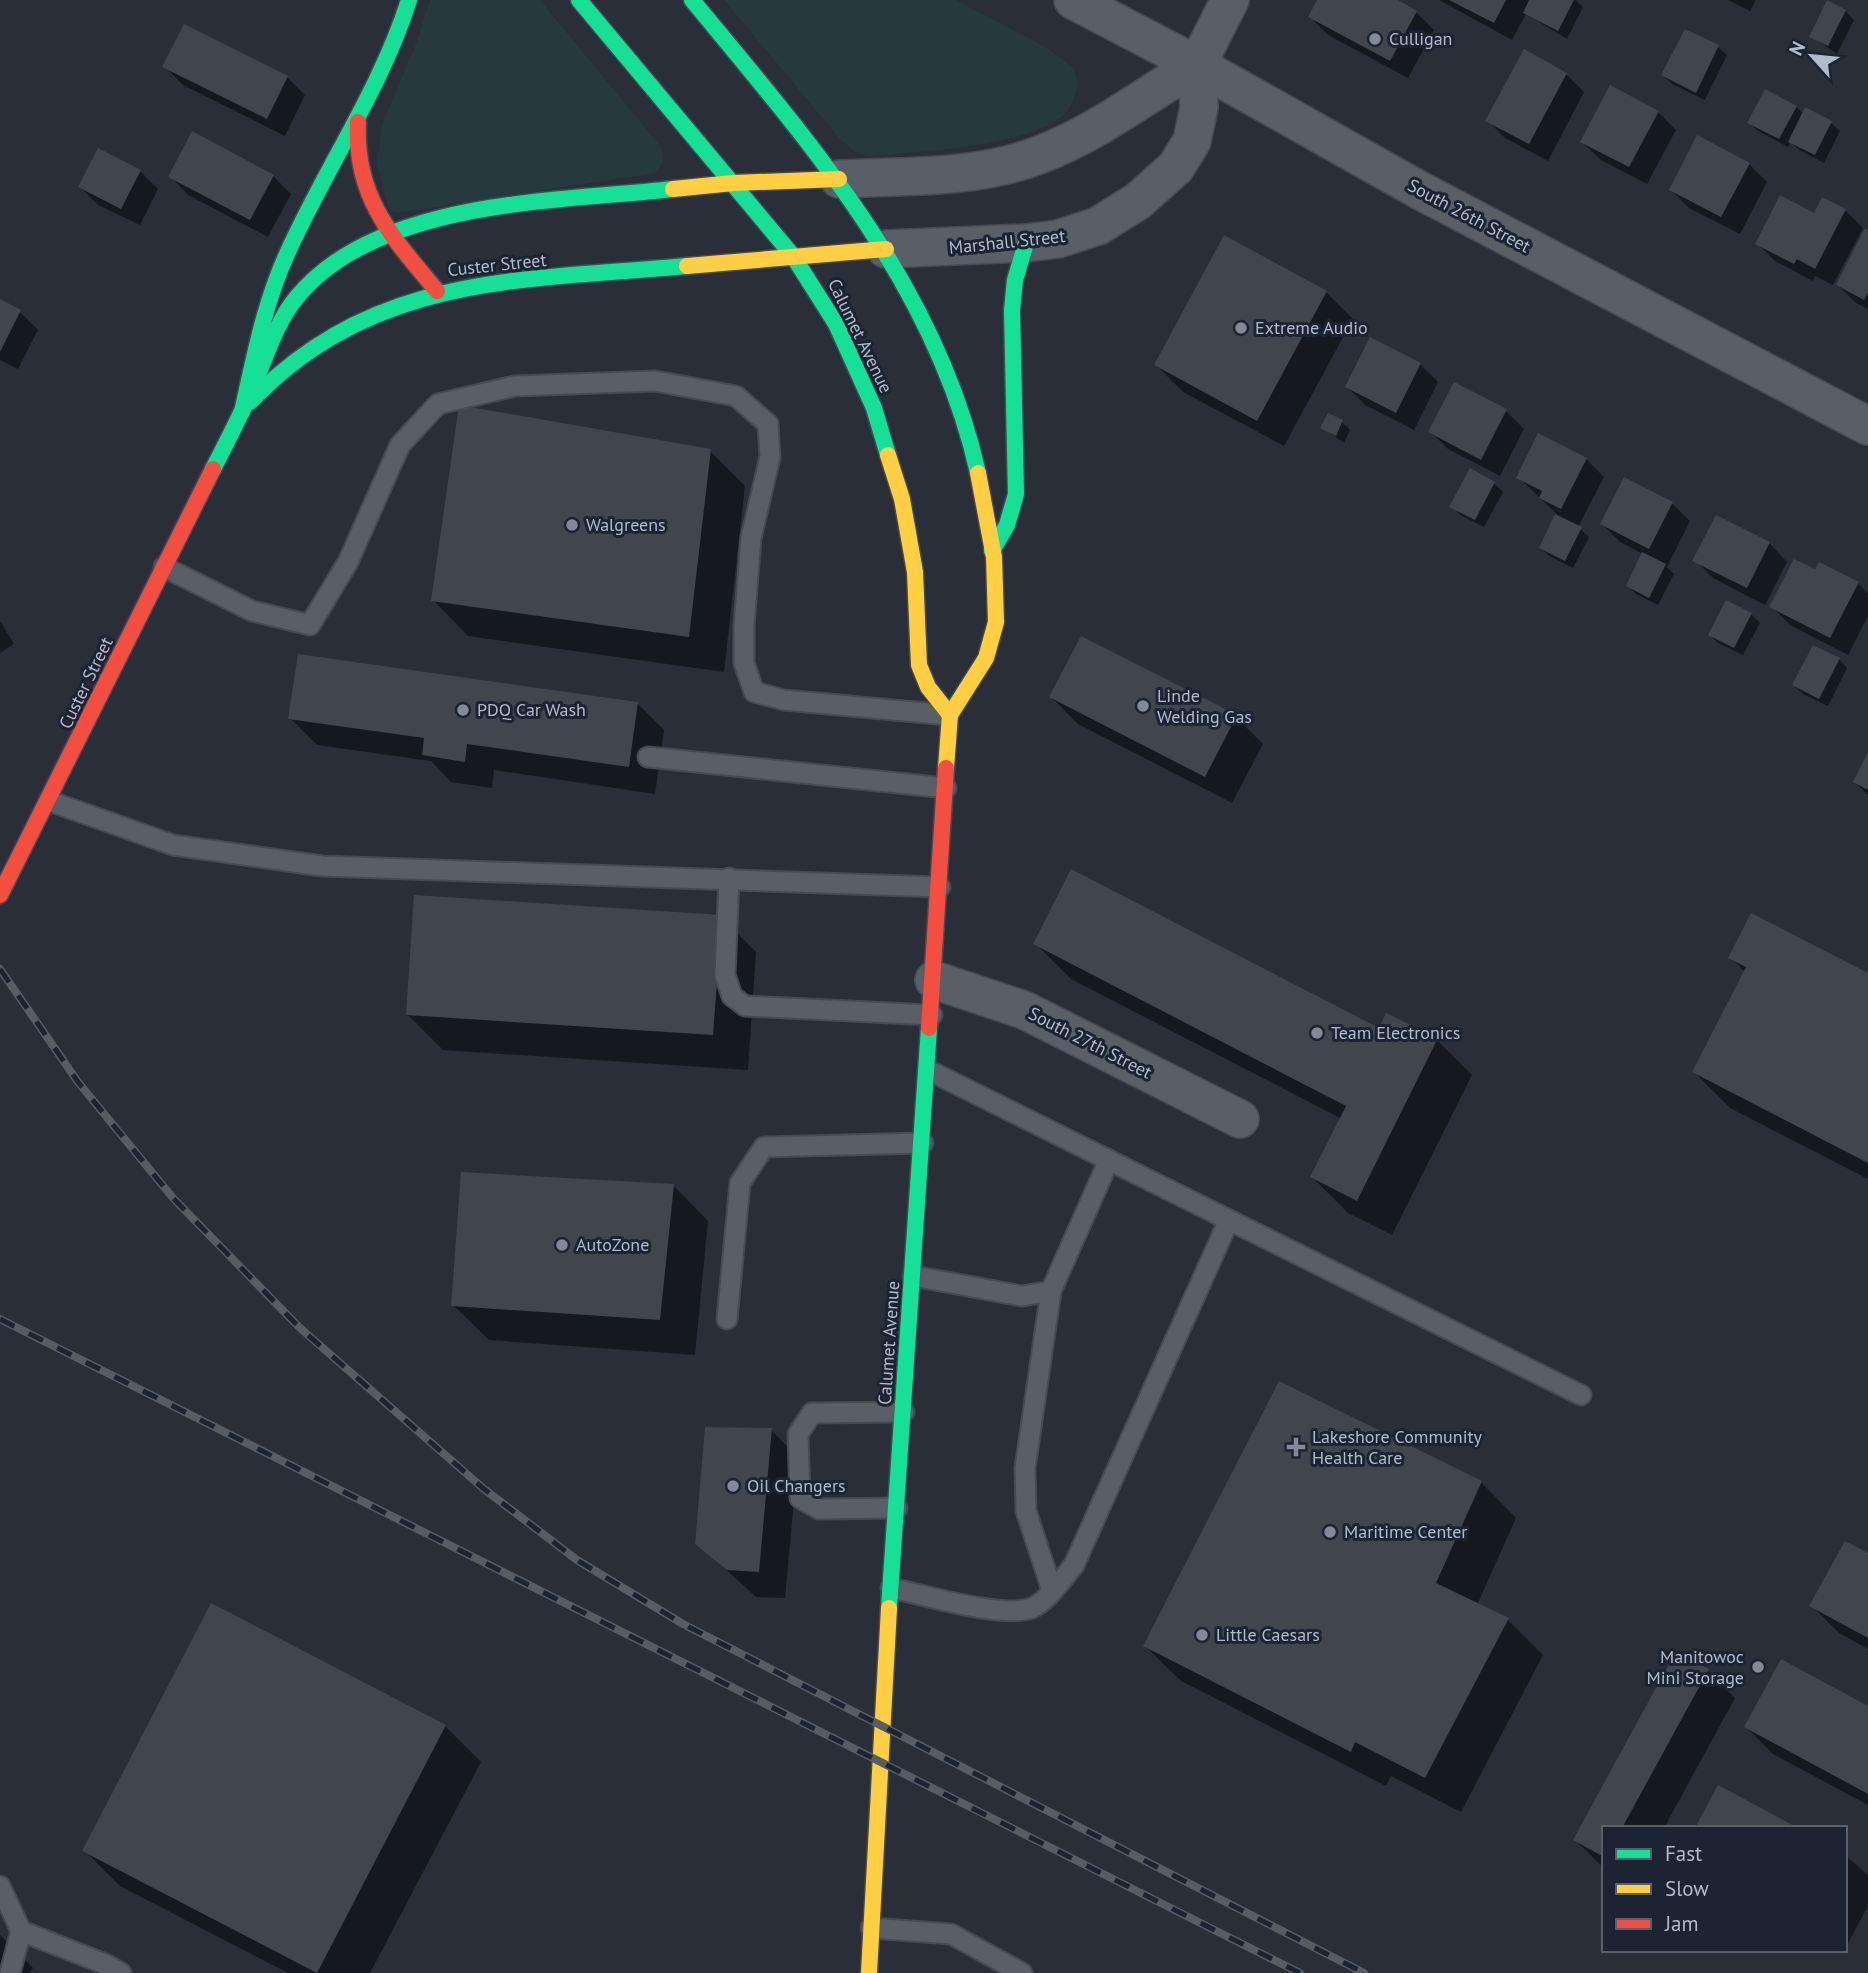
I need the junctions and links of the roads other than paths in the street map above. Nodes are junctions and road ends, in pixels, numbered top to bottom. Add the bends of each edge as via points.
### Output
1 (409, 0) edge
2 (579, 0) edge
3 (692, 0) edge
4 (1073, 0) edge
5 (1230, 0) edge
6 (1197, 65) junction
7 (359, 116) junction
8 (839, 179) junction
9 (733, 183) junction
10 (390, 234) junction
11 (1026, 243) junction
12 (886, 249) junction
13 (793, 256) junction
14 (437, 291) junction
15 (242, 412) junction
16 (1868, 426) edge
17 (992, 551) junction
18 (164, 567) junction
19 (950, 715) junction
20 (648, 757) dead end
21 (946, 788) junction
22 (49, 801) junction
23 (730, 878) junction
24 (940, 887) junction
25 (0, 895) edge
26 (933, 998) junction
27 (928, 1070) junction
28 (1240, 1119) dead end
29 (923, 1143) junction
30 (1108, 1160) junction
31 (1229, 1220) junction
32 (913, 1276) junction
33 (1051, 1292) junction
34 (727, 1319) dead end
35 (1581, 1395) dead end
36 (904, 1412) junction
37 (897, 1508) junction
38 (891, 1588) junction
39 (1052, 1590) junction
40 (0, 1886) edge
41 (871, 1928) junction
42 (21, 1931) junction
43 (10, 1973) edge
44 (121, 1973) edge
45 (869, 1973) edge
46 (1022, 1973) edge

1 - 7 main road via 394,44
2 - 9 main road, Calumet Avenue
3 - 8 main road, Calumet Avenue
4 - 6 street, South 26th Street
5 - 6 street, Marshall Street
6 - 8 street via 1083,135 1023,161 958,172
6 - 11 street, Marshall Street via 1196,131 1176,167 1110,220 1072,236
6 - 16 street, South 26th Street via 1419,190
7 - 10 main road via 359,172 369,202
7 - 15 main road via 286,257
8 - 9 main road
8 - 12 main road, Calumet Avenue
9 - 10 main road, Custer Street via 461,212
9 - 13 main road, Calumet Avenue
10 - 14 main road
10 - 15 main road, Custer Street via 333,265 297,296 271,340
11 - 12 street, Marshall Street
11 - 17 main road via 1012,310 1016,494 1007,525
12 - 13 main road, Marshall Street
12 - 17 main road, Calumet Avenue via 935,341 959,406 982,491
13 - 14 main road, Custer Street
13 - 19 main road, Calumet Avenue via 836,324 884,436 912,549 919,665 928,687
14 - 15 main road, Custer Street via 382,309 327,338
15 - 18 main road, Custer Street
17 - 19 main road, Calumet Avenue via 996,593 993,637
18 - 19 lane via 252,611 310,625 348,562 400,444 438,404 515,386 655,381 736,397 768,424 770,457 751,538 744,625 744,663 754,692 784,700
18 - 22 main road, Custer Street
19 - 21 main road, Calumet Avenue
20 - 21 lane
21 - 24 main road, Calumet Avenue
22 - 23 lane via 173,845 322,866
22 - 25 main road, Custer Street
23 - 24 lane
23 - 26 lane via 725,975 732,996 745,1006
24 - 26 main road, Calumet Avenue
26 - 27 main road, Calumet Avenue
26 - 28 street, South 27th Street via 1024,1010
27 - 29 main road, Calumet Avenue
27 - 30 lane
29 - 32 main road, Calumet Avenue
29 - 34 lane via 764,1147 740,1183
30 - 31 lane
30 - 33 lane
31 - 35 lane
31 - 39 lane via 1074,1565
32 - 33 lane via 1022,1296
32 - 36 main road, Calumet Avenue
33 - 39 lane via 1025,1468 1026,1511
36 - 37 main road, Calumet Avenue
36 - 37 lane via 812,1413 798,1434 800,1498 819,1509
37 - 38 main road, Calumet Avenue
38 - 39 lane via 1010,1612 1034,1607
38 - 41 main road, Calumet Avenue
40 - 42 lane
41 - 45 main road, Calumet Avenue
41 - 46 lane via 951,1934
42 - 43 lane
42 - 44 lane

